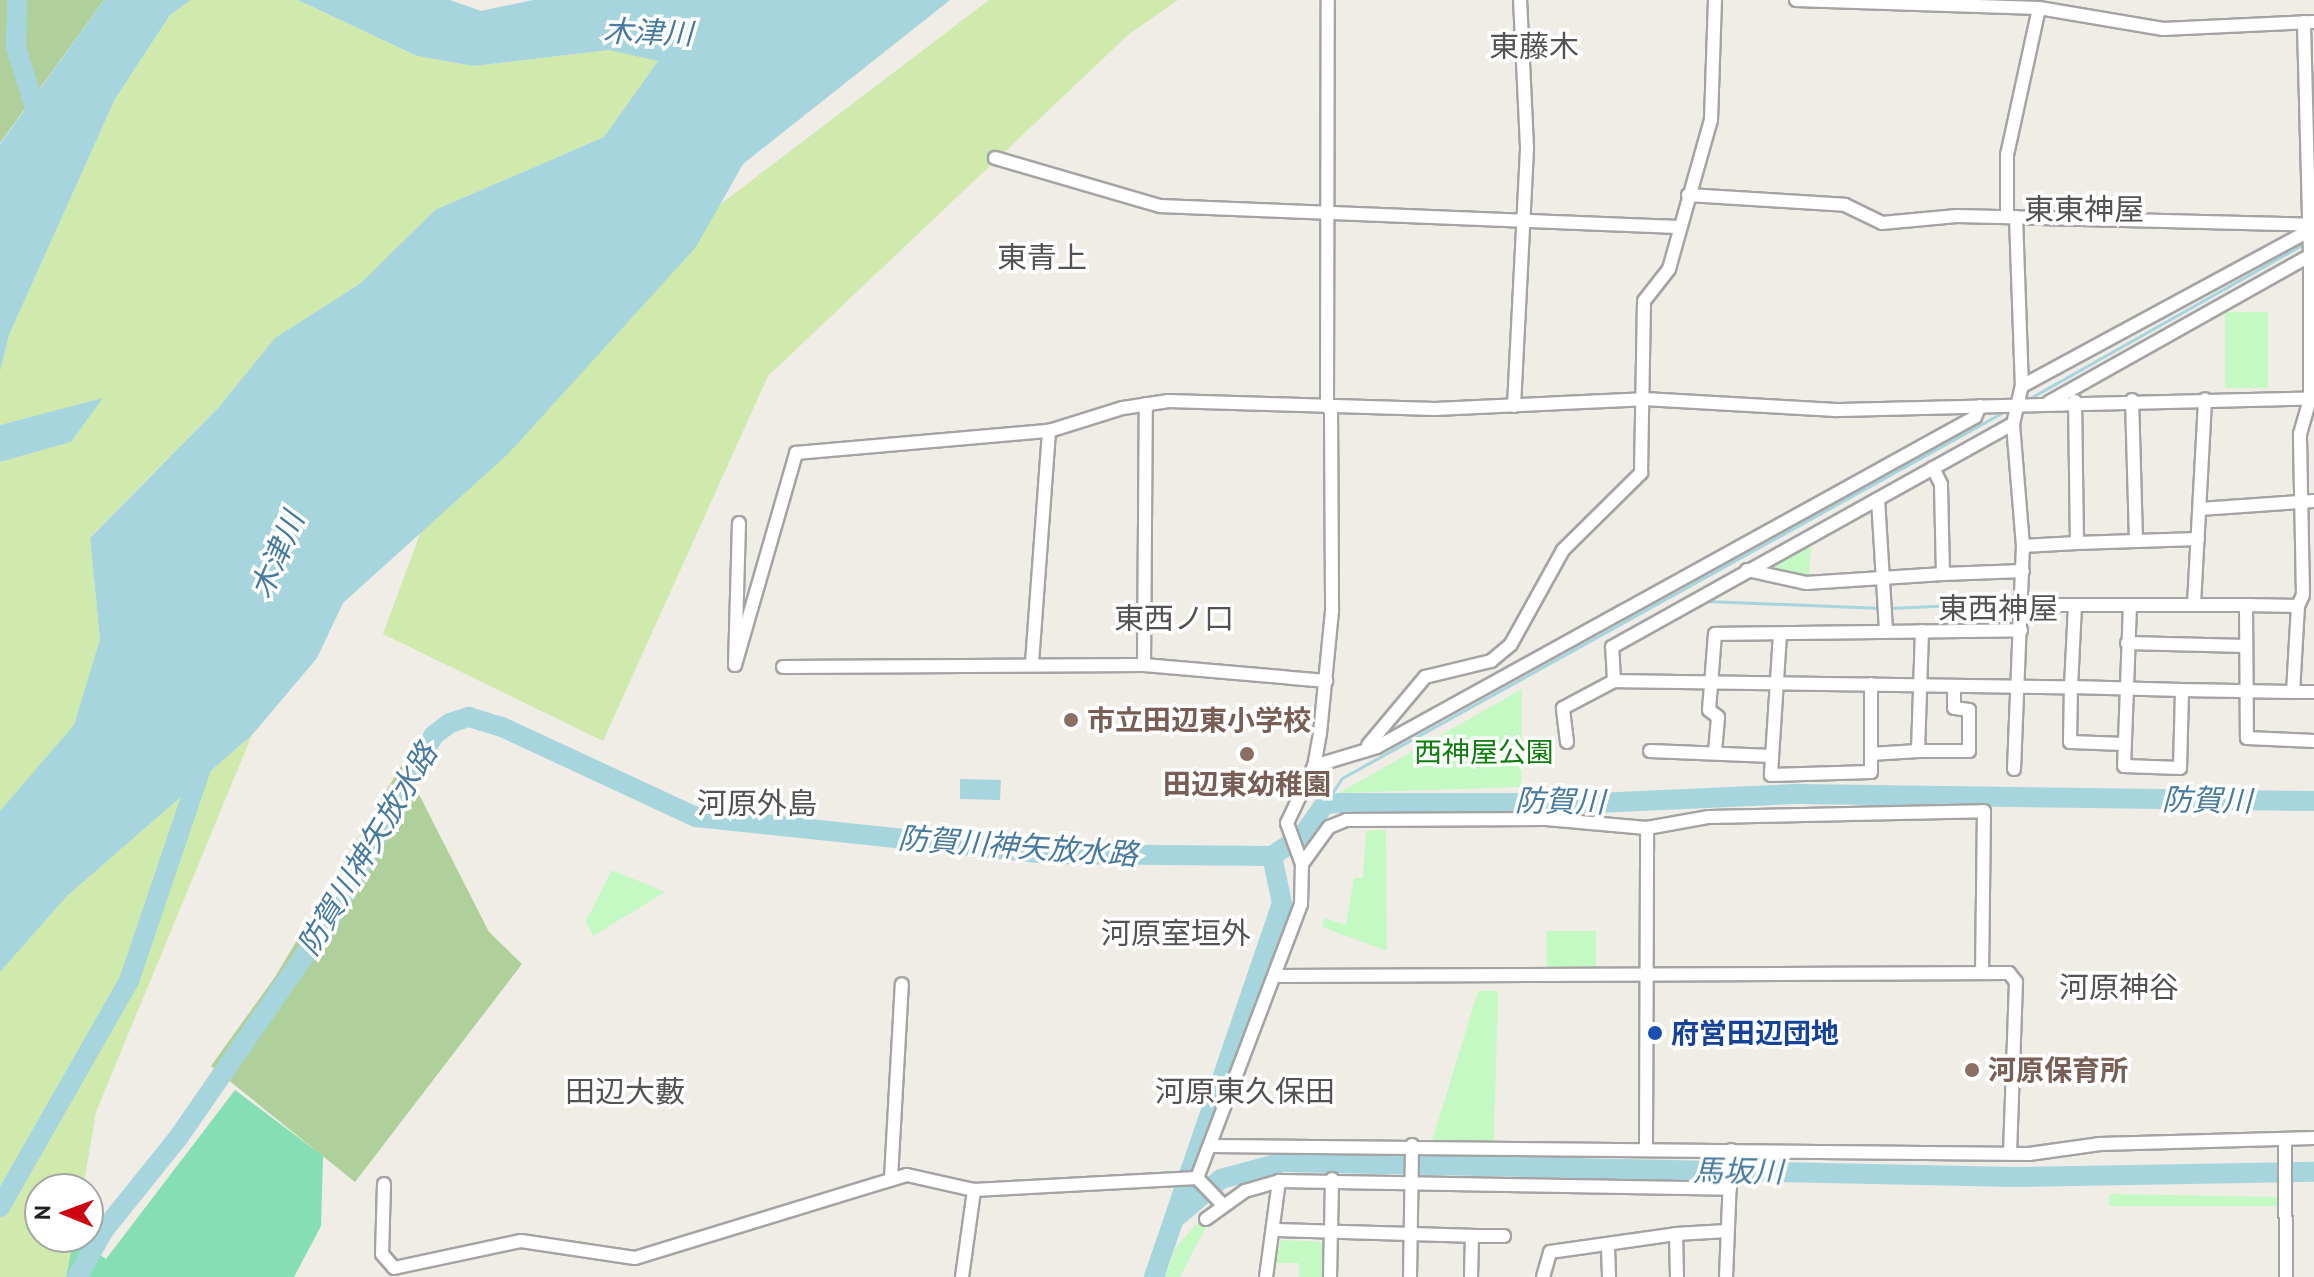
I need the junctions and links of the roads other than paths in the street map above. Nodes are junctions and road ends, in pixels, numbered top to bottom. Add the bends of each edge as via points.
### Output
1 (1328, 0) edge
2 (1520, 0) edge
3 (1715, 0) edge
4 (1796, 0) edge
5 (2067, 0) edge
6 (1896, 4) edge
7 (2039, 8) junction
8 (2065, 14) junction
9 (2309, 22) edge
10 (995, 158) dead end
11 (1688, 195) junction
12 (1327, 213) junction
13 (2011, 217) junction
14 (1520, 220) junction
15 (1678, 227) junction
16 (2311, 228) edge
17 (2312, 253) edge
18 (2022, 386) junction
19 (2312, 398) edge
20 (1644, 399) junction
21 (2205, 399) junction
22 (2132, 400) junction
23 (2075, 401) junction
24 (2049, 402) junction
25 (1146, 404) junction
26 (2022, 404) junction
27 (1514, 406) junction
28 (1980, 406) junction
29 (1329, 407) junction
30 (2013, 424) junction
31 (1049, 431) junction
32 (1933, 468) junction
33 (1878, 499) junction
34 (2307, 501) edge
35 (2200, 509) junction
36 (739, 523) dead end
37 (2198, 539) junction
38 (2136, 541) junction
39 (2077, 543) junction
40 (2023, 546) junction
41 (1747, 570) junction
42 (2023, 571) junction
43 (1943, 574) junction
44 (1885, 577) junction
45 (2305, 599) edge
46 (2023, 601) junction
47 (2194, 604) junction
48 (2075, 605) junction
49 (2130, 605) junction
50 (2246, 605) junction
51 (1611, 618) junction
52 (2021, 630) junction
53 (1886, 631) junction
54 (1922, 631) junction
55 (1780, 634) junction
56 (2127, 643) junction
57 (2246, 646) junction
58 (1612, 647) junction
59 (1032, 663) junction
60 (1144, 665) junction
61 (783, 667) dead end
62 (1711, 680) junction
63 (1326, 681) junction
64 (1614, 681) junction
65 (1777, 681) junction
66 (1871, 684) junction
67 (1921, 685) junction
68 (1954, 686) junction
69 (2018, 687) junction
70 (2071, 687) junction
71 (2124, 689) junction
72 (2182, 690) junction
73 (2247, 691) junction
74 (2293, 692) junction
75 (2314, 692) edge
76 (2314, 741) edge
77 (1567, 742) dead end
78 (2124, 744) junction
79 (1368, 745) junction
80 (1650, 751) dead end
81 (1918, 751) junction
82 (1715, 752) junction
83 (1871, 754) junction
84 (1772, 756) junction
85 (1314, 766) junction
86 (2014, 769) dead end
87 (1647, 828) junction
88 (1300, 859) junction
89 (1982, 973) junction
90 (1275, 976) junction
91 (1647, 977) junction
92 (902, 984) dead end
93 (2314, 1138) edge
94 (2285, 1144) junction
95 (1212, 1146) junction
96 (1646, 1148) junction
97 (1411, 1150) junction
98 (1731, 1152) junction
99 (2010, 1154) junction
100 (1411, 1176) junction
101 (891, 1178) junction
102 (1332, 1179) junction
103 (1197, 1181) junction
104 (1279, 1181) junction
105 (384, 1184) dead end
106 (1730, 1184) junction
107 (974, 1190) junction
108 (1219, 1201) junction
109 (1206, 1219) dead end
110 (1274, 1230) junction
111 (1331, 1231) junction
112 (1727, 1231) junction
113 (1410, 1234) junction
114 (1676, 1234) junction
115 (1472, 1236) junction
116 (1504, 1236) dead end
117 (1608, 1247) junction
118 (394, 1273) edge
119 (962, 1277) edge
120 (1266, 1277) edge
121 (1330, 1277) edge
122 (1410, 1277) edge
123 (1471, 1277) edge
124 (1543, 1277) edge
125 (1609, 1277) edge
126 (1677, 1277) edge
127 (1726, 1277) edge
128 (2286, 1277) edge

1 - 12 street
2 - 14 street via 1527,147
3 - 11 street via 1711,120
4 - 6 street
5 - 8 street
6 - 7 street
7 - 8 street
7 - 13 street via 2007,155
8 - 9 street via 2163,29
9 - 16 street
10 - 12 street via 1160,206
11 - 13 street via 1845,205 1882,223
11 - 15 street
12 - 14 street
12 - 29 street
13 - 16 street
13 - 18 street
14 - 15 street
14 - 27 street
15 - 20 street via 1669,269 1644,301
16 - 17 street
16 - 18 street
17 - 19 street
17 - 24 street
18 - 26 street
19 - 21 street
19 - 34 street via 2300,434
20 - 27 street
20 - 28 street via 1836,410
20 - 79 street via 1641,473 1563,550 1511,644 1491,661 1425,677
21 - 22 street
21 - 35 street
22 - 23 street
22 - 38 street
23 - 24 street
23 - 39 street
24 - 26 street
25 - 29 street
25 - 31 street
25 - 60 street
26 - 28 street
26 - 30 street
27 - 29 street
28 - 51 street via 1975,417
29 - 63 street
30 - 32 street
30 - 40 street
31 - 36 street via 796,453 735,665
31 - 59 street
32 - 33 street
32 - 43 street via 1941,484
33 - 41 street
33 - 44 street
34 - 35 street
34 - 45 street
35 - 37 street
37 - 38 street
37 - 47 street
38 - 39 street
39 - 40 street
40 - 42 street
41 - 44 street via 1806,583
41 - 58 street
42 - 43 street
42 - 46 street
43 - 44 street
44 - 53 street
45 - 50 street
45 - 74 street
46 - 48 street
46 - 52 street
47 - 49 street
47 - 50 street
48 - 49 street
48 - 70 street
49 - 56 street
50 - 57 street
51 - 58 street
51 - 79 street via 1377,747
52 - 54 street
52 - 69 street
53 - 54 street
53 - 55 street
54 - 67 street
55 - 62 street via 1715,634
55 - 65 street
56 - 57 street
56 - 71 street
57 - 73 street
58 - 64 street
59 - 60 street
59 - 61 street
60 - 63 street
62 - 64 street
62 - 65 street
62 - 82 street
63 - 85 street
64 - 77 street via 1563,708
65 - 66 street
65 - 84 street
66 - 67 street
66 - 83 street
67 - 68 street
67 - 81 street
68 - 69 street
68 - 81 street via 1954,708 1969,710 1969,751
69 - 70 street
69 - 86 street
70 - 71 street
70 - 78 street via 2070,742
71 - 72 street
71 - 78 street
72 - 73 street
72 - 78 street via 2180,768 2124,766
73 - 74 street
73 - 76 street via 2247,738
74 - 75 street
79 - 85 street via 1338,764
80 - 82 street
81 - 83 street
82 - 84 street
83 - 84 street via 1871,772 1771,775
85 - 88 street via 1289,829
87 - 88 street via 1546,819 1346,820 1329,827
87 - 89 street via 1709,817 1984,811
87 - 91 street
88 - 90 street via 1306,884
89 - 91 street
89 - 99 street via 2009,973 2016,982
90 - 91 street
90 - 95 street
91 - 96 street
92 - 101 street
93 - 94 street
94 - 99 street via 2100,1144
94 - 128 street
95 - 97 street
95 - 103 street
96 - 97 street
96 - 98 street
97 - 100 street
98 - 99 street
98 - 106 street
100 - 102 street
100 - 106 street
100 - 113 street
101 - 107 street via 930,1177
101 - 118 street via 635,1258 521,1241
102 - 104 street
102 - 111 street
103 - 107 street
103 - 108 street
104 - 108 street
104 - 110 street
105 - 118 street via 382,1254
106 - 112 street
107 - 119 street
108 - 109 street
110 - 111 street
110 - 120 street
111 - 113 street
111 - 121 street
112 - 114 street
112 - 127 street
113 - 115 street
113 - 122 street
114 - 117 street
114 - 126 street
115 - 116 street
115 - 123 street
117 - 124 street via 1550,1252
117 - 125 street

